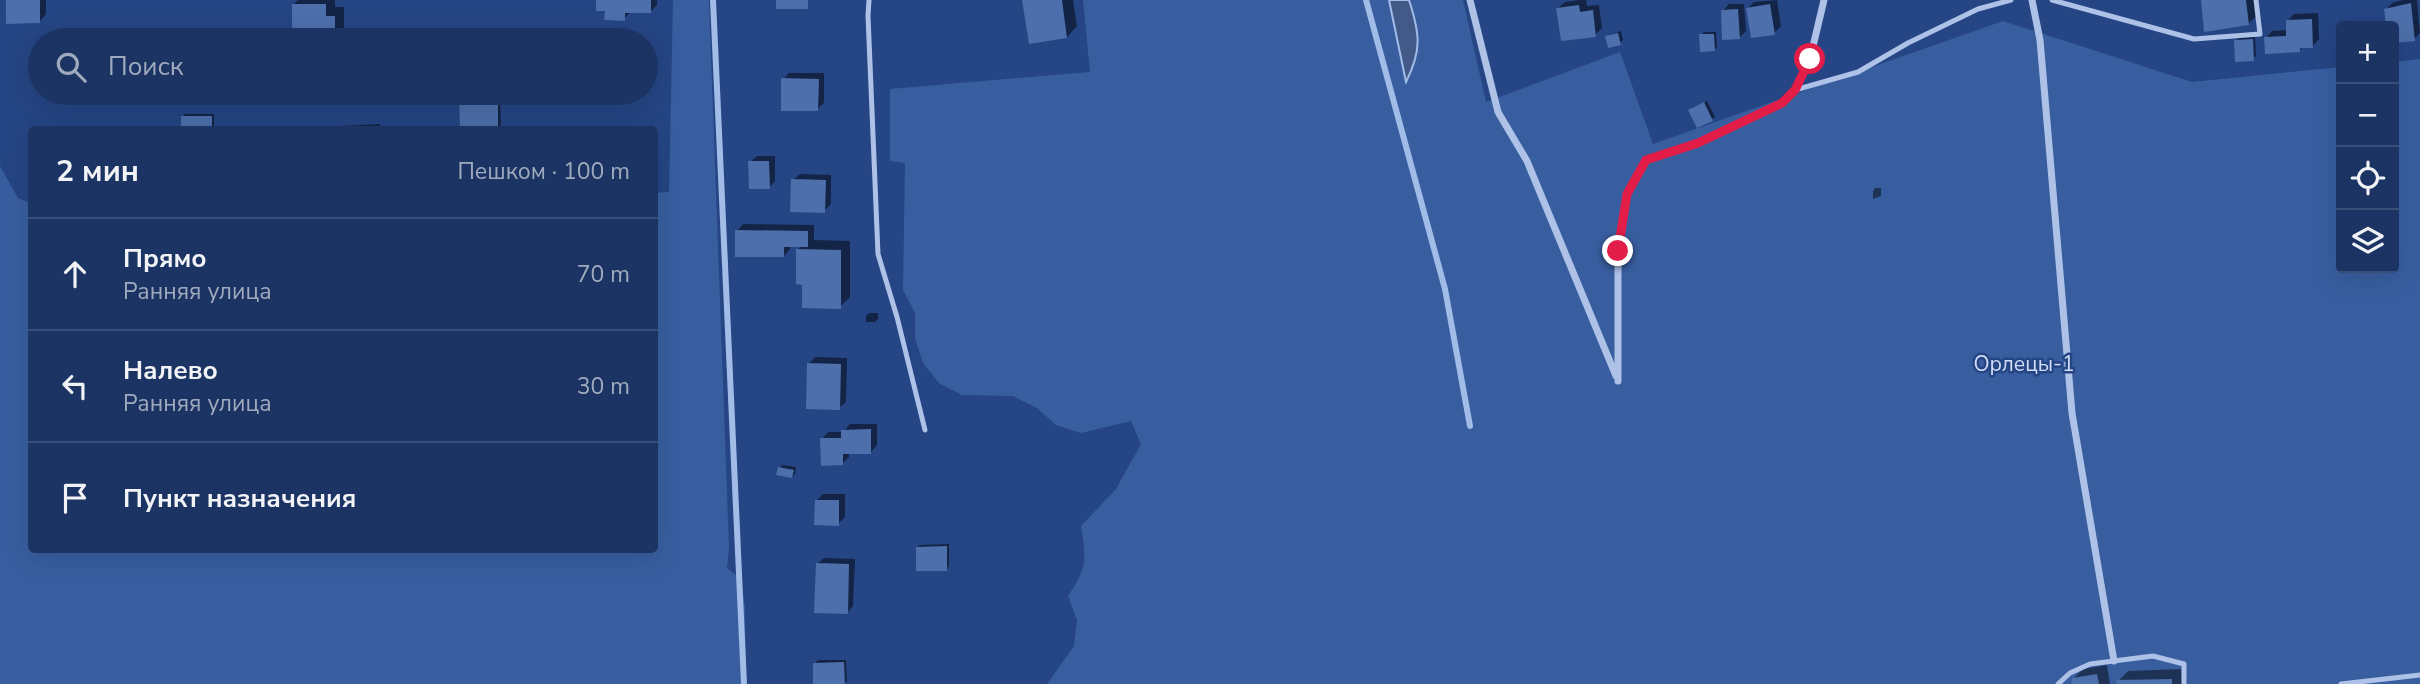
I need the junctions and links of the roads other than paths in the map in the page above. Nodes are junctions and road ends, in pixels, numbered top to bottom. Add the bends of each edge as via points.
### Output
1 (869, 0) edge
2 (1470, 0) edge
3 (1824, 0) edge
4 (2011, 0) edge
5 (2032, 0) edge
6 (2052, 0) edge
7 (2256, 0) edge
8 (1795, 90) junction
9 (925, 430) dead end
10 (2114, 661) junction
11 (2420, 675) edge
12 (2058, 684) edge
13 (2184, 684) edge
14 (2341, 684) edge

1 - 9 lane via 878,254
2 - 8 street via 1498,112 1527,162 1618,381 1618,251 1627,194 1646,160 1698,143 1782,103
3 - 8 street via 1810,59
4 - 8 lane via 1978,9 1857,72
5 - 10 street via 2040,40 2071,413
6 - 7 lane via 2194,39 2260,34
10 - 12 lane via 2090,664
10 - 13 lane via 2153,656 2184,664
11 - 14 lane

